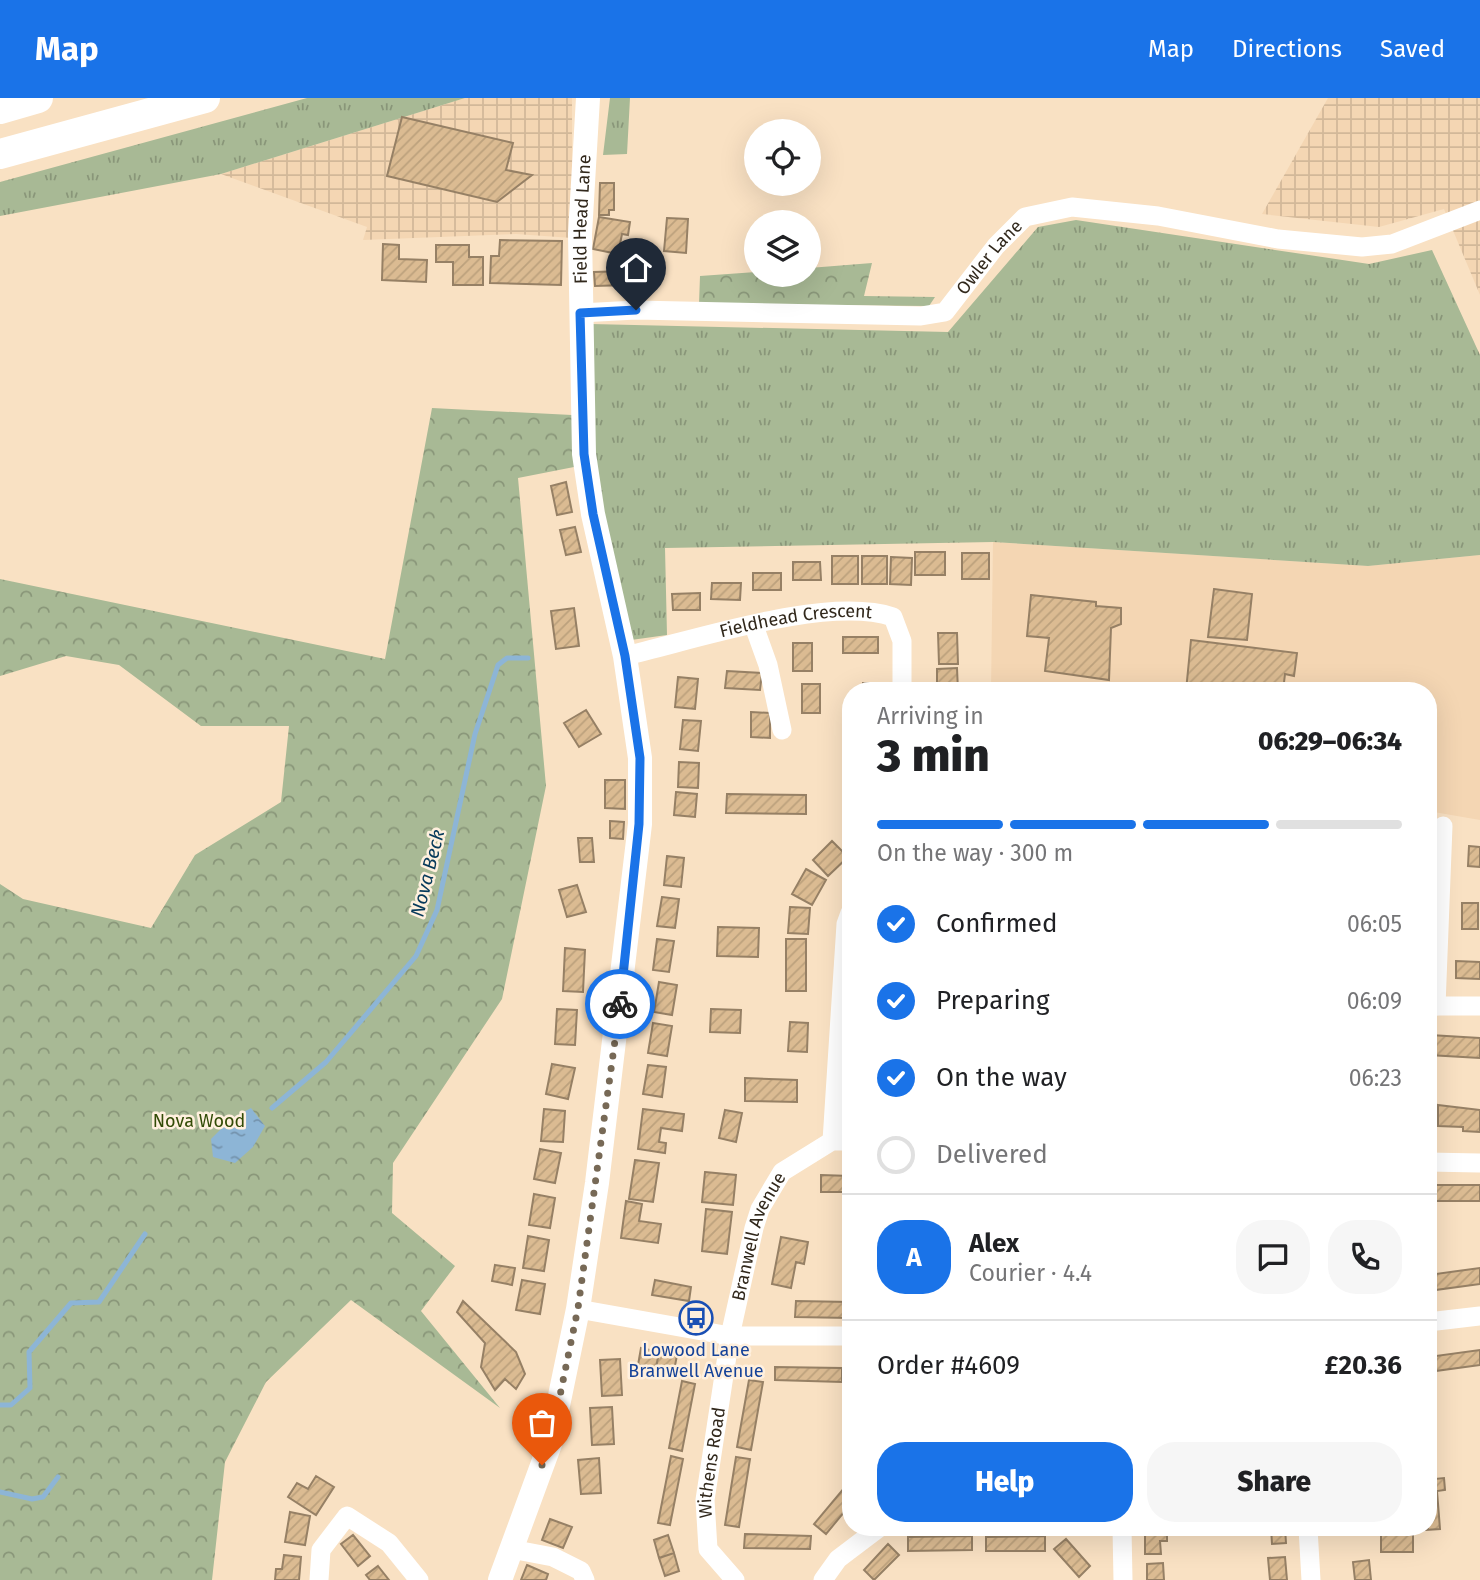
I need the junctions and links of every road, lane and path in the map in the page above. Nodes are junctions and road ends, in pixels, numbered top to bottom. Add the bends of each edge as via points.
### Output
1 (38, 98) edge
2 (205, 98) edge
3 (589, 98) edge
4 (0, 108) edge
5 (0, 154) edge
6 (1480, 210) edge
7 (580, 313) junction
8 (754, 626) junction
9 (625, 656) junction
10 (902, 682) edge
11 (782, 730) dead end
12 (1443, 826) dead end
13 (1437, 924) edge
14 (1437, 1006) edge
15 (1480, 1006) edge
16 (842, 1098) edge
17 (841, 1141) edge
18 (1437, 1163) edge
19 (1479, 1163) edge
20 (578, 1308) junction
21 (1480, 1316) edge
22 (1437, 1321) edge
23 (730, 1336) junction
24 (842, 1336) edge
25 (869, 1536) edge
26 (1122, 1536) edge
27 (1308, 1536) edge
28 (511, 1549) junction
29 (319, 1580) edge
30 (419, 1580) edge
31 (500, 1580) edge
32 (585, 1580) edge
33 (735, 1580) edge
34 (822, 1580) edge
35 (1123, 1580) edge
36 (1311, 1580) edge

1 - 4 highway
2 - 5 highway
3 - 7 main road, Field Head Lane via 582,172
6 - 7 street, Owler Lane via 1392,244 1362,247 1278,240 1158,216 1072,207 1025,218 996,246 945,312 921,316
7 - 9 main road, Field Head Lane via 584,454
8 - 9 street, Fieldhead Crescent
8 - 10 street, Fieldhead Crescent via 842,610 893,617 902,641
8 - 11 street
9 - 20 main road, Field Head Lane via 640,758 639,824 632,914
12 - 13 street
14 - 15 street
16 - 17 street
17 - 23 street, Branwell Avenue via 782,1172 760,1209
18 - 19 street
20 - 23 street
20 - 28 main road, Field Head Lane via 550,1444
21 - 22 street
23 - 24 street
23 - 33 street, Withens Road via 705,1500 708,1549
25 - 34 street via 838,1559
26 - 35 street
27 - 36 street
28 - 31 main road, Field Head Lane
28 - 32 street via 553,1557 581,1571
29 - 30 street via 321,1550 347,1516 389,1543

